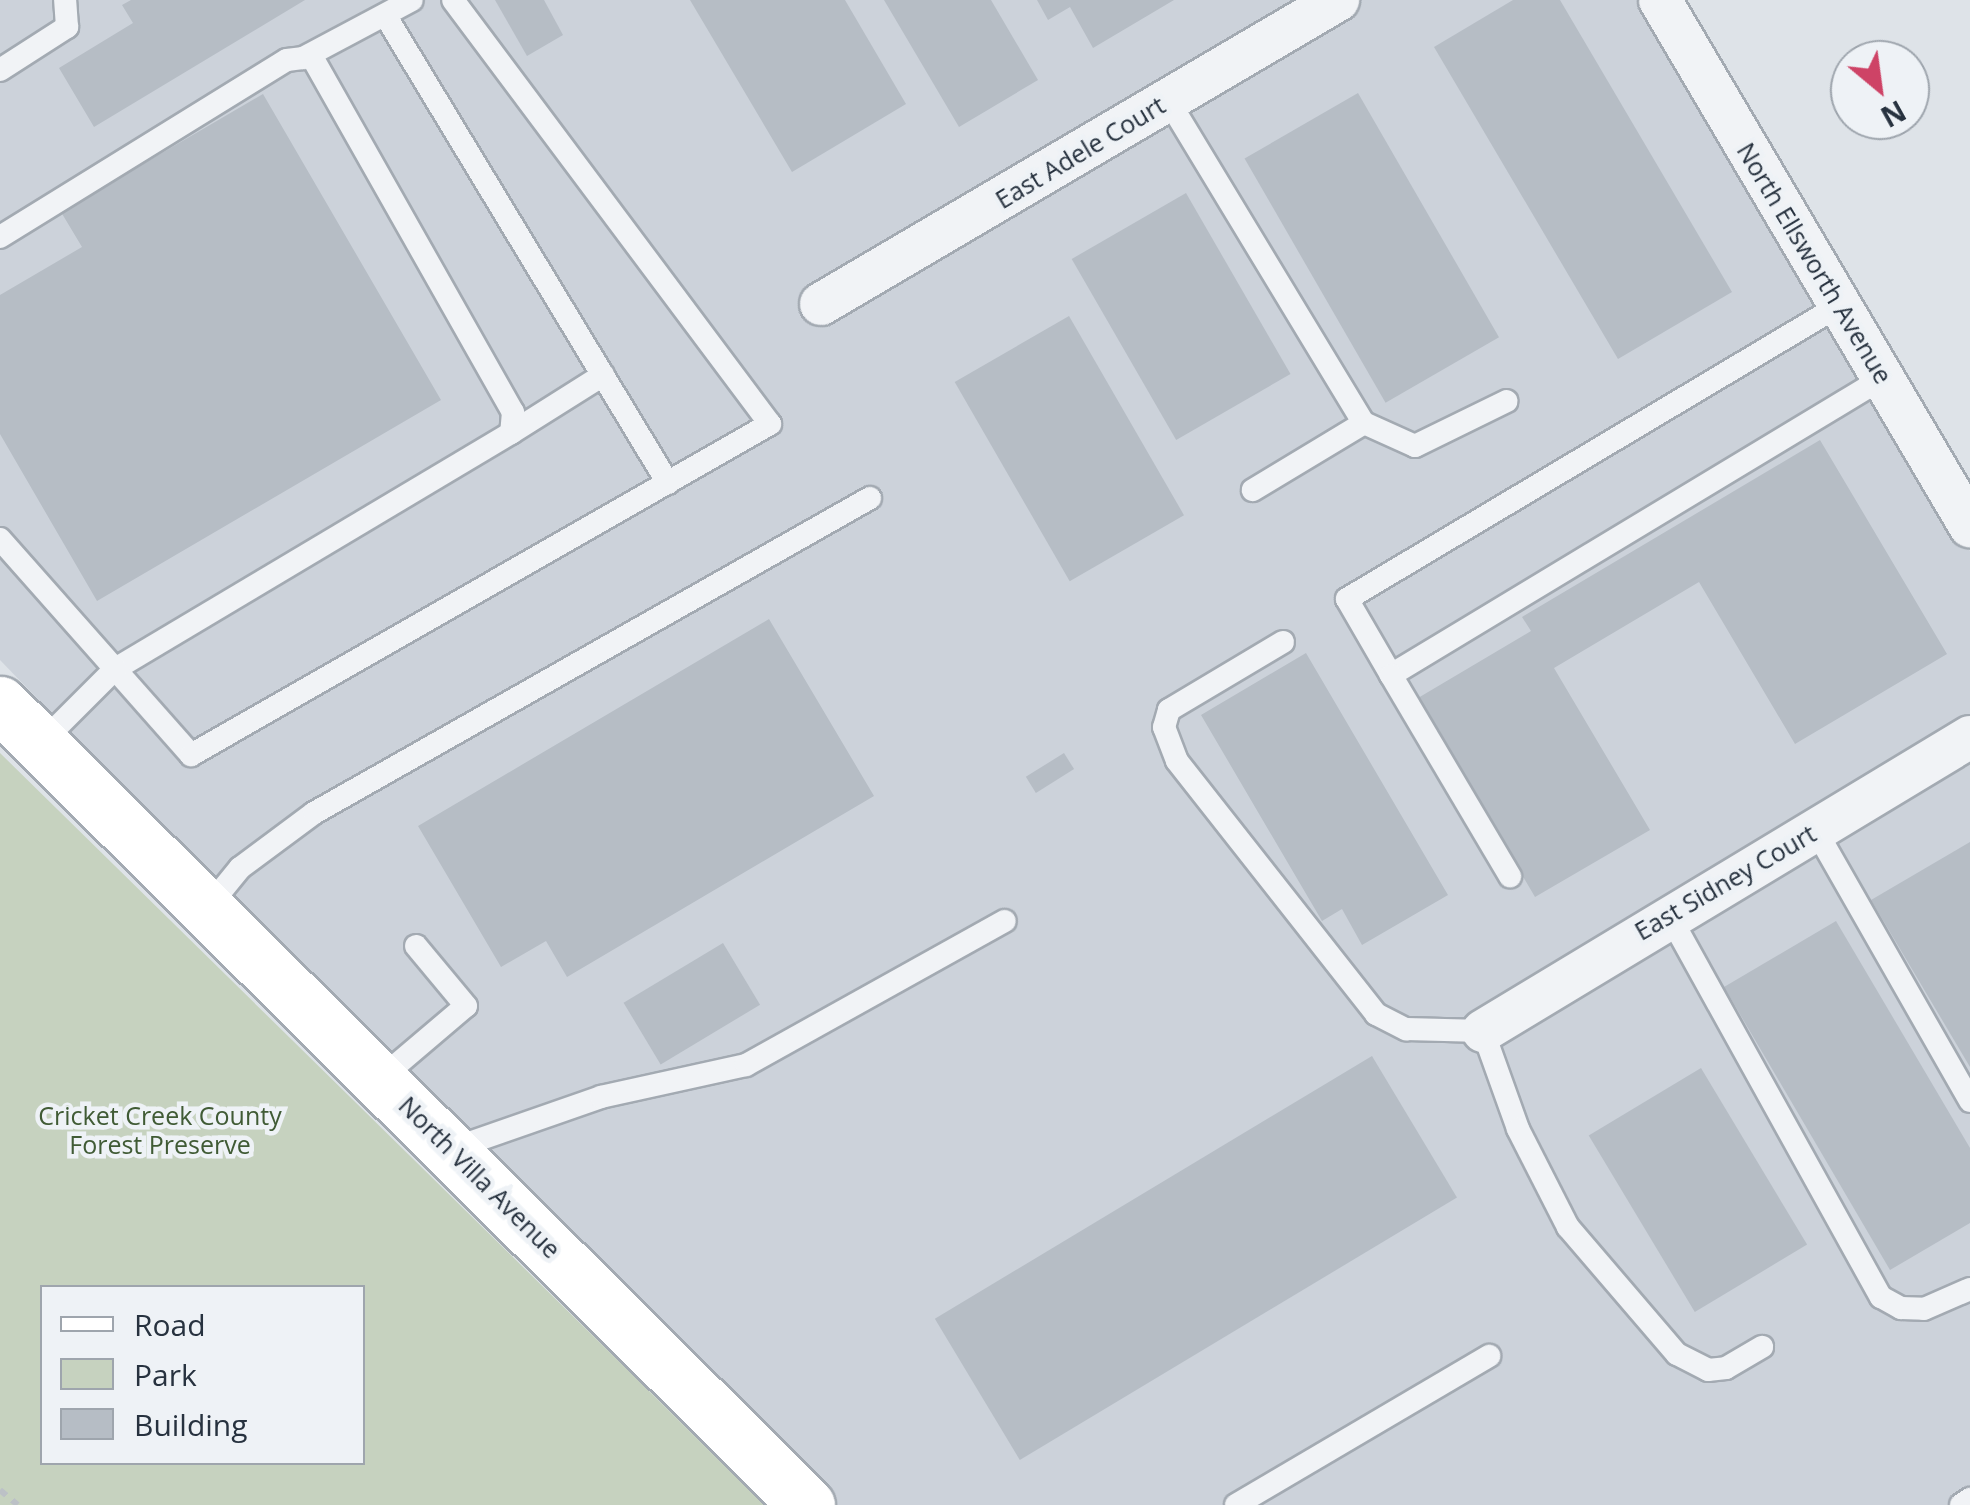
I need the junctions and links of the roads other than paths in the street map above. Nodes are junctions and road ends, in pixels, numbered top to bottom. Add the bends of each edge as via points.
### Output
1 (65, 0) edge
2 (412, 0) edge
3 (453, 0) edge
4 (1338, 0) edge
5 (1660, 0) edge
6 (384, 15) junction
7 (303, 58) junction
8 (0, 70) edge
9 (1168, 100) junction
10 (0, 237) edge
11 (821, 304) dead end
12 (1840, 305) junction
13 (603, 375) junction
14 (1883, 378) junction
15 (1507, 401) dead end
16 (1364, 423) junction
17 (511, 433) junction
18 (668, 483) junction
19 (1253, 490) dead end
20 (870, 498) dead end
21 (1970, 526) edge
22 (0, 540) edge
23 (1283, 642) dead end
24 (116, 669) junction
25 (1391, 676) junction
26 (0, 704) edge
27 (1970, 737) edge
28 (41, 743) junction
29 (1815, 828) junction
30 (1510, 876) dead end
31 (209, 906) junction
32 (1669, 914) junction
33 (1004, 921) dead end
34 (416, 946) dead end
35 (1483, 1031) junction
36 (381, 1078) junction
37 (1970, 1101) edge
38 (452, 1150) junction
39 (1970, 1288) edge
40 (1762, 1347) dead end
41 (1489, 1356) dead end
42 (1970, 1500) edge
43 (807, 1505) edge
44 (1236, 1505) edge
45 (1960, 1505) edge

1 - 8 lane via 66,27
2 - 6 lane
3 - 18 lane via 770,424
4 - 9 street, East Adele Court
5 - 12 street, North Ellsworth Avenue
6 - 7 lane
6 - 13 lane
7 - 10 lane via 288,60
7 - 17 lane via 312,57 513,412
9 - 11 street, East Adele Court
9 - 16 lane
12 - 14 street, North Ellsworth Avenue
12 - 25 lane via 1347,599
13 - 17 lane
13 - 18 lane
14 - 21 street, North Ellsworth Avenue
14 - 25 lane
15 - 16 lane via 1415,446
16 - 19 lane
17 - 24 lane
18 - 24 lane via 191,755
20 - 31 lane via 314,813 240,868
22 - 24 lane
23 - 35 lane via 1169,710 1164,728 1177,761 1376,1014 1406,1029
24 - 28 lane
25 - 30 lane
26 - 28 main road, North Villa Avenue
27 - 29 street, East Sidney Court
28 - 31 main road, North Villa Avenue
29 - 32 street, East Sidney Court
29 - 37 lane
31 - 36 main road, North Villa Avenue
32 - 35 street, East Sidney Court
32 - 39 lane via 1880,1296 1901,1308 1924,1309
33 - 38 lane via 746,1064 600,1096
34 - 36 lane via 466,1006
35 - 40 lane via 1518,1129 1568,1226 1677,1354 1708,1370 1726,1368
36 - 38 main road, North Villa Avenue
38 - 43 main road, North Villa Avenue
41 - 44 lane
42 - 45 lane

